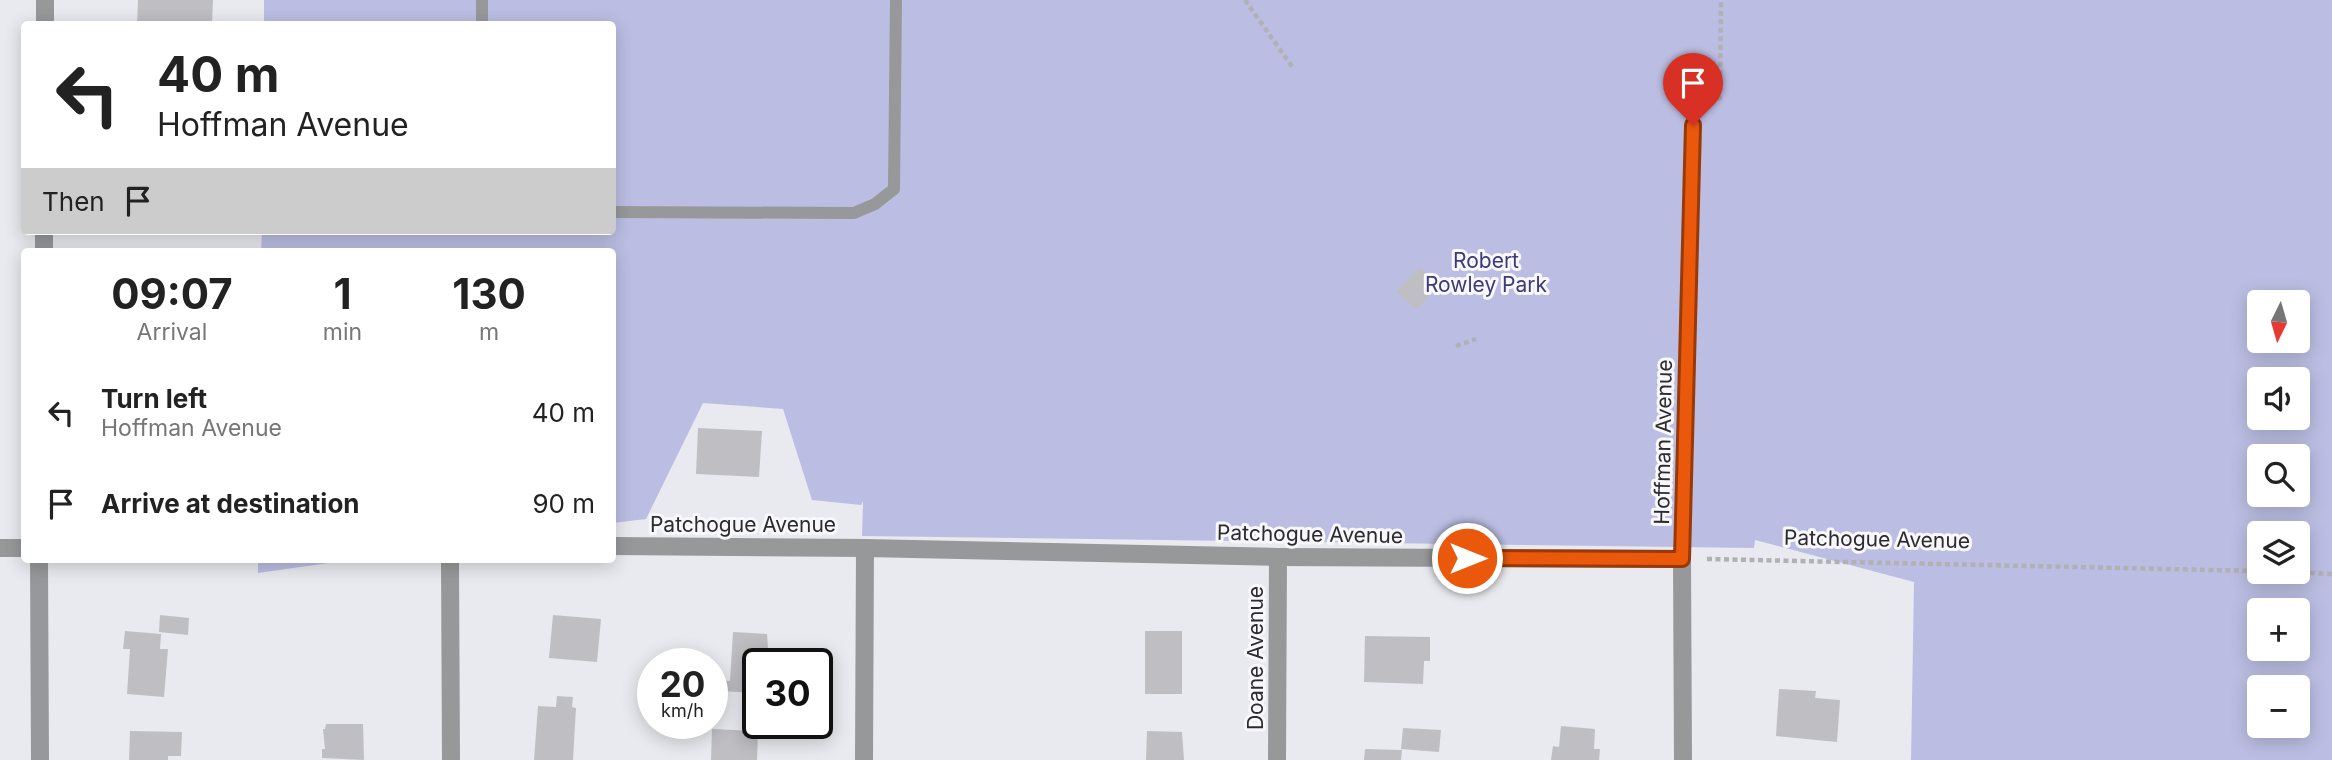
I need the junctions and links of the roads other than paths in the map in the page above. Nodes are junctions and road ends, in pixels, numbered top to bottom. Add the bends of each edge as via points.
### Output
1 (46, 0) edge
2 (482, 0) edge
3 (895, 0) edge
4 (45, 21) edge
5 (482, 21) edge
6 (1693, 125) dead end
7 (616, 212) edge
8 (616, 547) edge
9 (0, 548) edge
10 (21, 548) edge
11 (865, 548) junction
12 (1278, 557) junction
13 (1682, 559) junction
14 (39, 563) edge
15 (450, 563) edge
16 (40, 760) edge
17 (450, 760) edge
18 (864, 760) edge
19 (1277, 760) edge
20 (1683, 760) edge

1 - 4 street
2 - 5 lane
3 - 7 lane via 894,189 875,204 854,213
6 - 13 lane, Hoffman Avenue
8 - 11 street, Patchogue Avenue
9 - 10 street
11 - 12 street, Patchogue Avenue
11 - 18 street
12 - 13 street, Patchogue Avenue
12 - 19 street, Doane Avenue
13 - 20 street, Hoffman Avenue
14 - 16 street
15 - 17 street

